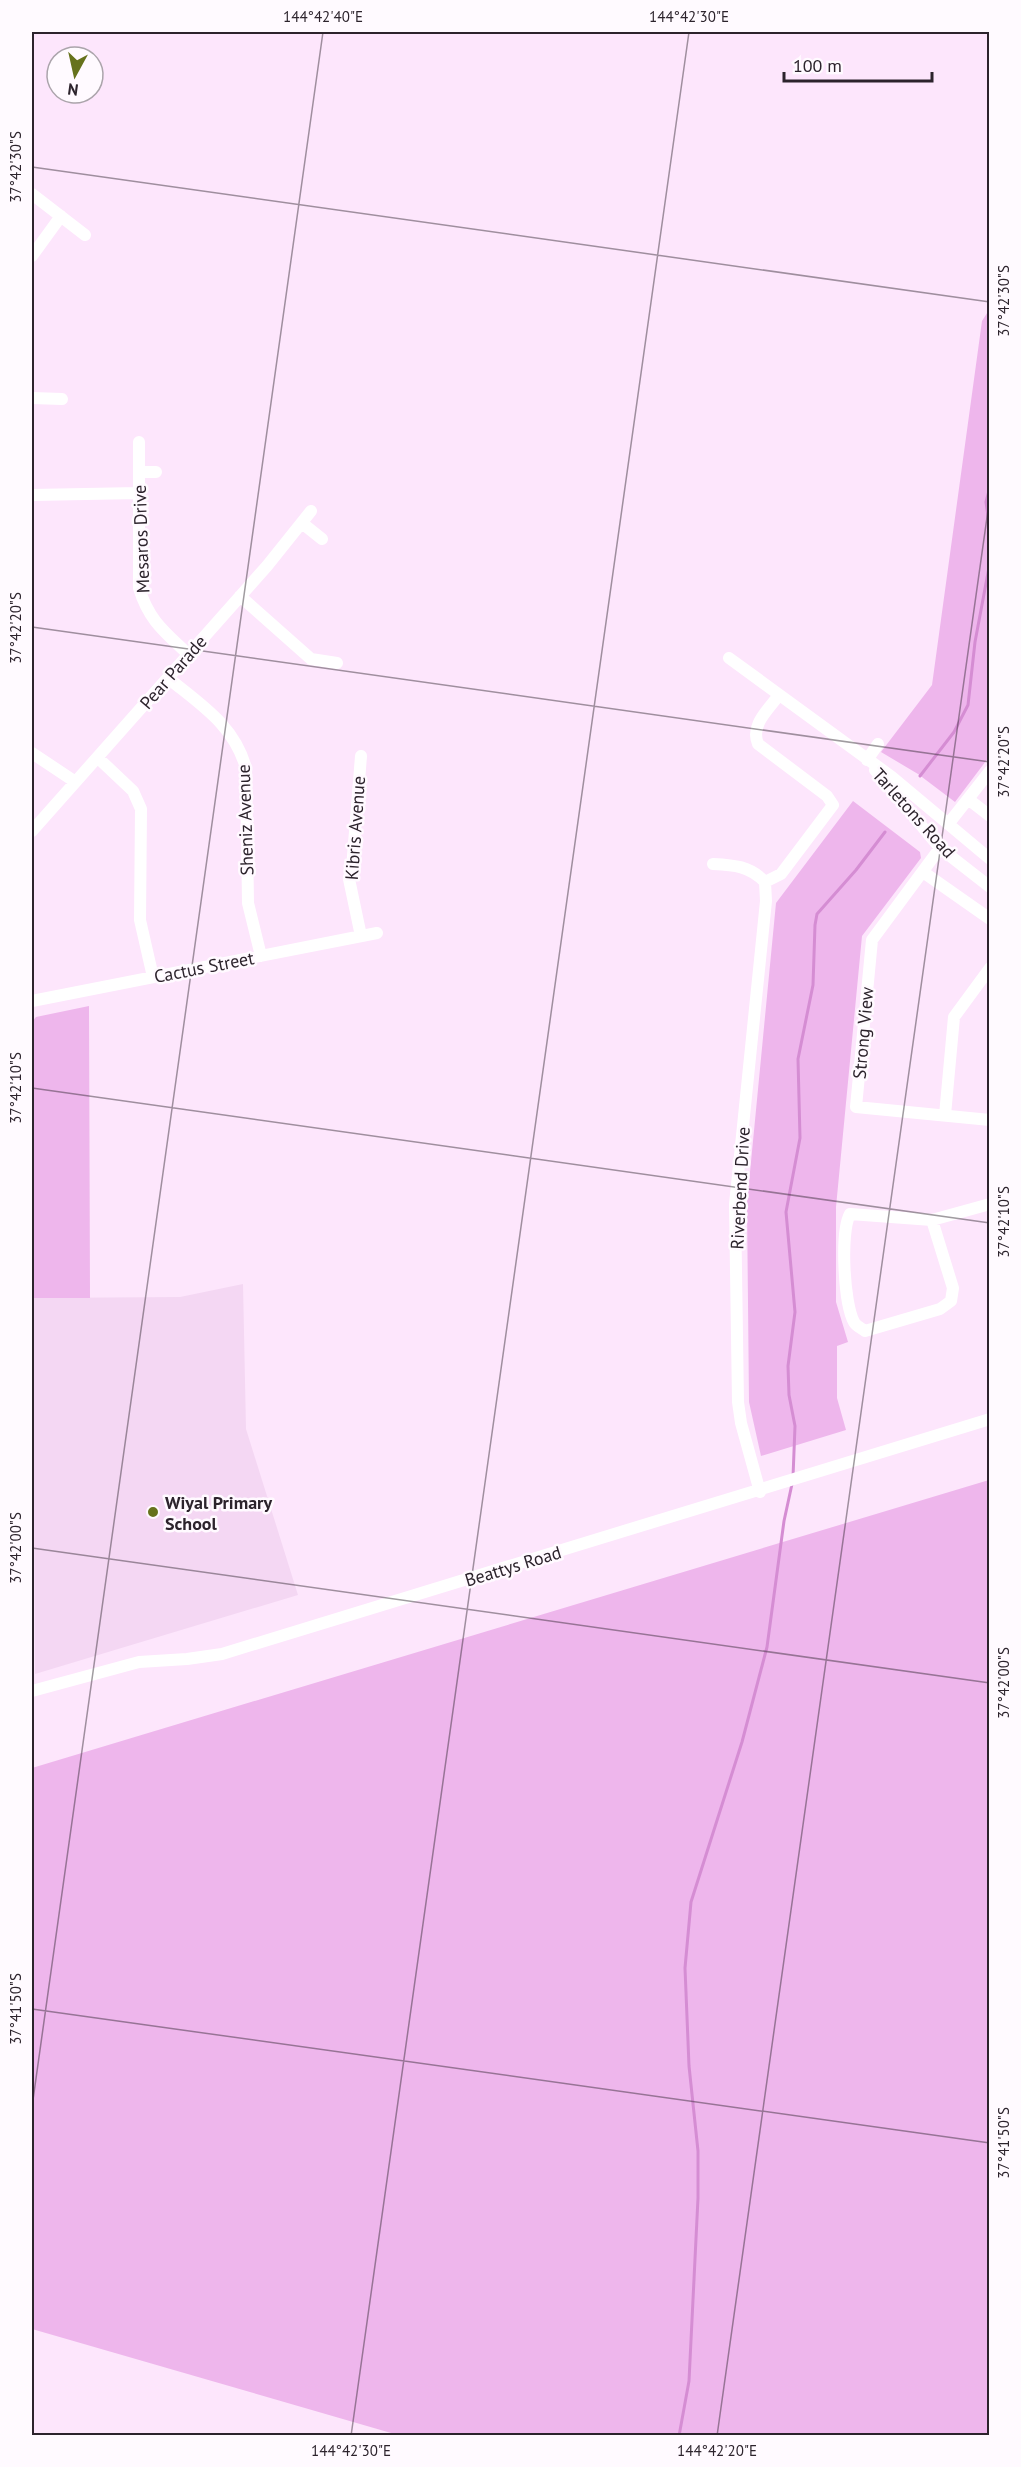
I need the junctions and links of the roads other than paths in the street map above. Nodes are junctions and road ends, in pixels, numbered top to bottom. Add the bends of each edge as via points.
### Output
1 (32, 194) edge
2 (61, 216) junction
3 (85, 235) dead end
4 (32, 256) edge
5 (32, 398) edge
6 (62, 399) dead end
7 (138, 442) dead end
8 (139, 472) junction
9 (156, 472) dead end
10 (139, 493) junction
11 (32, 495) edge
12 (311, 511) dead end
13 (302, 523) junction
14 (322, 539) dead end
15 (240, 596) junction
16 (189, 654) junction
17 (729, 658) dead end
18 (337, 663) dead end
19 (168, 678) junction
20 (779, 695) junction
21 (878, 744) dead end
22 (32, 753) edge
23 (361, 756) dead end
24 (98, 758) junction
25 (867, 760) junction
26 (990, 771) edge
27 (74, 781) junction
28 (968, 799) junction
29 (990, 816) edge
30 (949, 823) junction
31 (32, 831) edge
32 (940, 848) junction
33 (990, 859) edge
34 (713, 864) dead end
35 (923, 872) junction
36 (765, 882) junction
37 (990, 887) edge
38 (990, 919) edge
39 (377, 933) dead end
40 (361, 936) junction
41 (261, 956) junction
42 (990, 968) edge
43 (153, 977) junction
44 (32, 1001) edge
45 (945, 1115) junction
46 (990, 1120) edge
47 (990, 1204) edge
48 (932, 1220) junction
49 (990, 1419) edge
50 (760, 1492) junction
51 (32, 1691) edge

1 - 2 street
2 - 3 street
2 - 4 street
5 - 6 street
7 - 8 street, Mesaros Drive
8 - 9 street
8 - 10 street, Mesaros Drive
10 - 11 street
10 - 16 street, Mesaros Drive via 139,588 145,608 153,622
12 - 13 street, Pear Parade
13 - 14 street
13 - 15 street, Pear Parade
15 - 16 street, Pear Parade
15 - 18 street via 311,659
16 - 19 street, Pear Parade
17 - 20 street, Tarletons Road
19 - 24 street, Pear Parade
19 - 41 street, Sheniz Avenue via 229,729 242,753 246,768 248,903
20 - 25 street, Tarletons Road
20 - 36 street via 756,728 758,744 827,796 833,805 781,874
21 - 25 street
22 - 27 street
23 - 40 street, Kibris Avenue via 349,879
24 - 27 street, Pear Parade
24 - 43 street via 134,791 141,808 140,920
25 - 30 street, Tarletons Road
25 - 32 street, Tarletons Road
26 - 28 street
27 - 31 street, Pear Parade
28 - 29 street
28 - 30 street
30 - 33 street, Tarletons Road
32 - 35 street, Strong View
32 - 37 street, Tarletons Road
34 - 36 street via 754,871
35 - 38 street
35 - 45 street, Strong View via 872,940 856,1107
36 - 50 street, Riverbend Drive via 735,1204 738,1402
39 - 40 street, Cactus Street
40 - 41 street, Cactus Street
41 - 43 street, Cactus Street
42 - 45 street via 954,1017
43 - 44 street, Cactus Street
45 - 46 street, Strong View
47 - 48 street
48 - 48 street via 850,1214 846,1229 846,1297 855,1324 865,1331 940,1309 951,1301 953,1288
49 - 50 street, Beattys Road
50 - 51 street, Beattys Road via 222,1654 139,1662

